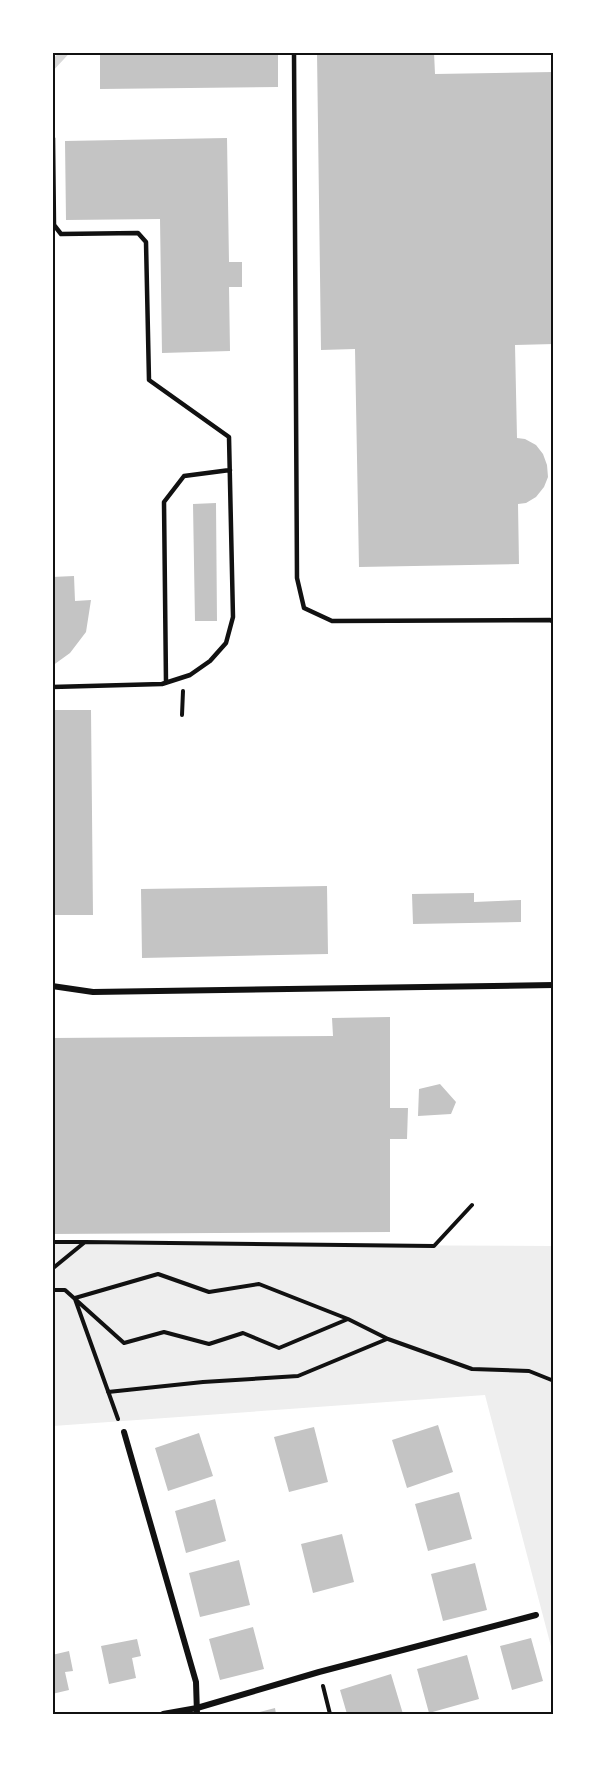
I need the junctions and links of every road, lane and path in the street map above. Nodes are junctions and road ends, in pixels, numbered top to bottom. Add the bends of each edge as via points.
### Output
1 (294, 52) edge
2 (53, 138) edge
3 (230, 470) junction
4 (554, 622) edge
5 (166, 682) junction
6 (52, 687) edge
7 (183, 693) dead end
8 (182, 715) dead end
9 (554, 985) edge
10 (52, 986) edge
11 (472, 1205) dead end
12 (52, 1242) edge
13 (85, 1242) junction
14 (52, 1269) edge
15 (52, 1290) edge
16 (75, 1298) junction
17 (348, 1319) junction
18 (388, 1339) junction
19 (554, 1381) edge
20 (108, 1392) junction
21 (124, 1432) joint
22 (536, 1615) dead end
23 (319, 1672) junction
24 (197, 1711) edge
25 (164, 1714) edge
26 (330, 1714) edge

1 - 4 lane via 297,578 304,608 332,621
2 - 3 lane via 54,225 61,234 138,233 146,242 149,380 229,437
3 - 5 lane via 233,617 226,643 190,675
3 - 5 lane via 184,476 164,502
5 - 6 lane
7 - 8 path
9 - 10 street via 93,992
11 - 13 path via 435,1246
12 - 13 path
13 - 14 path
15 - 16 path via 65,1290
16 - 17 path via 158,1274 209,1293 259,1284
16 - 17 path via 124,1343 164,1332 209,1344 243,1333 279,1348
16 - 20 path
17 - 18 path
18 - 19 path via 472,1369 529,1371
18 - 20 path via 298,1376
20 - 21 path
21 - 24 street via 196,1682
22 - 23 street
23 - 24 street
23 - 26 path
24 - 25 street

